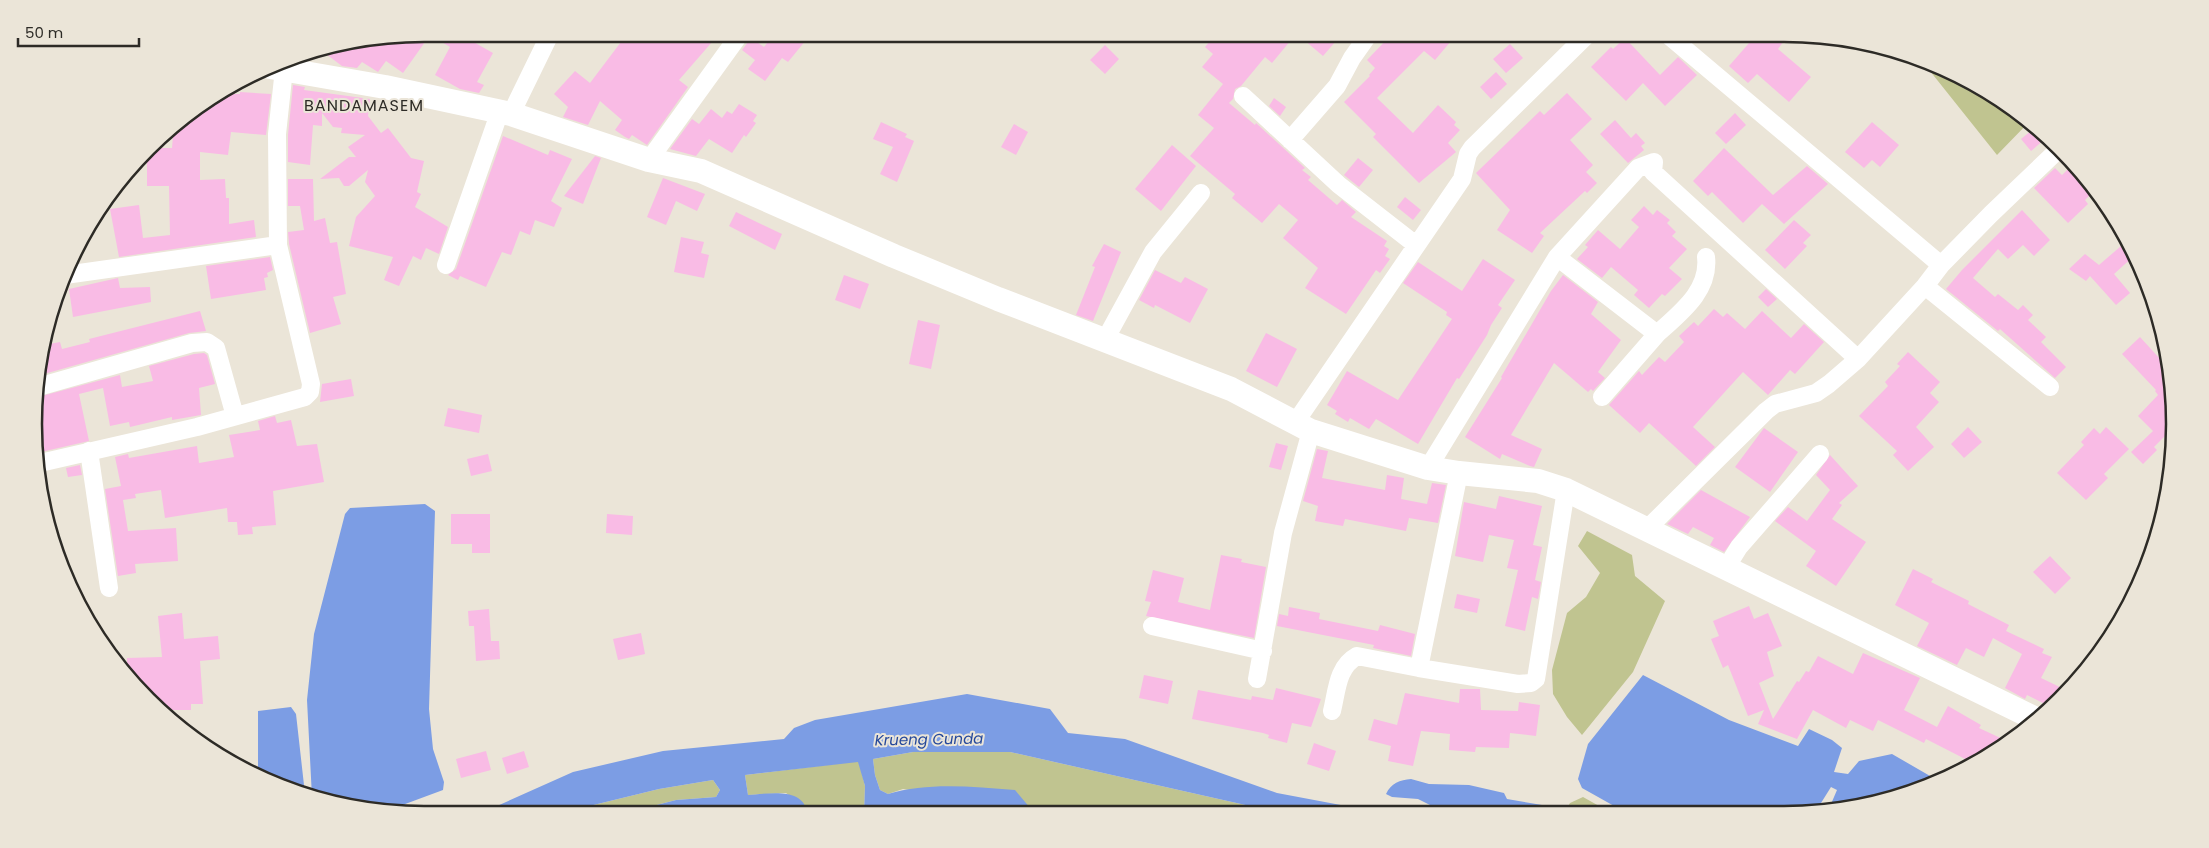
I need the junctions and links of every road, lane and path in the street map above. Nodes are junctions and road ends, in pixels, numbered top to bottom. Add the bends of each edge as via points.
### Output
1 (545, 42) edge
2 (734, 42) edge
3 (1363, 42) edge
4 (1580, 42) edge
5 (1676, 42) edge
6 (285, 69) edge
7 (277, 72) edge
8 (1242, 96) dead end
9 (505, 112) junction
10 (1290, 140) junction
11 (2054, 153) edge
12 (649, 160) junction
13 (1201, 193) dead end
14 (278, 245) junction
15 (1416, 245) junction
16 (1557, 257) junction
17 (1706, 257) dead end
18 (446, 265) dead end
19 (1941, 265) junction
20 (74, 274) edge
21 (1925, 286) junction
22 (1657, 334) junction
23 (1105, 340) junction
24 (1858, 359) junction
25 (45, 386) edge
26 (2050, 387) dead end
27 (1602, 397) dead end
28 (235, 416) junction
29 (1303, 427) junction
30 (89, 451) junction
31 (1820, 454) dead end
32 (45, 462) edge
33 (1428, 468) junction
34 (1459, 473) junction
35 (1566, 490) junction
36 (1647, 529) junction
37 (1726, 568) junction
38 (109, 588) dead end
39 (1152, 626) dead end
40 (1264, 651) junction
41 (1419, 668) junction
42 (1257, 679) dead end
43 (1332, 711) dead end
44 (2030, 716) edge

1 - 9 street
2 - 12 street
3 - 10 street via 1337,86
4 - 15 street via 1472,148 1462,179
5 - 19 street
6 - 9 street
7 - 14 street
8 - 10 street
9 - 12 street
9 - 18 street
10 - 15 street via 1339,186
11 - 19 street
12 - 23 street via 702,170 894,256
13 - 23 street via 1153,252
14 - 20 street
14 - 28 street via 311,389 305,397
15 - 29 street
16 - 22 street
16 - 24 street via 1638,168 1654,162 1652,172
16 - 33 street
17 - 22 street via 1707,276 1702,286
19 - 21 street
21 - 24 street
21 - 26 street
22 - 27 street
23 - 29 street via 1231,389
24 - 36 street via 1823,389 1783,400 1766,411
25 - 28 street via 192,343 207,342 216,348
28 - 30 street
29 - 33 street
29 - 40 street
30 - 32 street
30 - 38 street
31 - 37 street via 1739,547
33 - 34 street
34 - 35 street via 1538,482
34 - 41 street
35 - 36 street
35 - 41 street via 1536,679 1518,684
36 - 37 street
37 - 44 street
39 - 40 street
40 - 42 street
41 - 43 street via 1357,656 1348,660 1342,669

